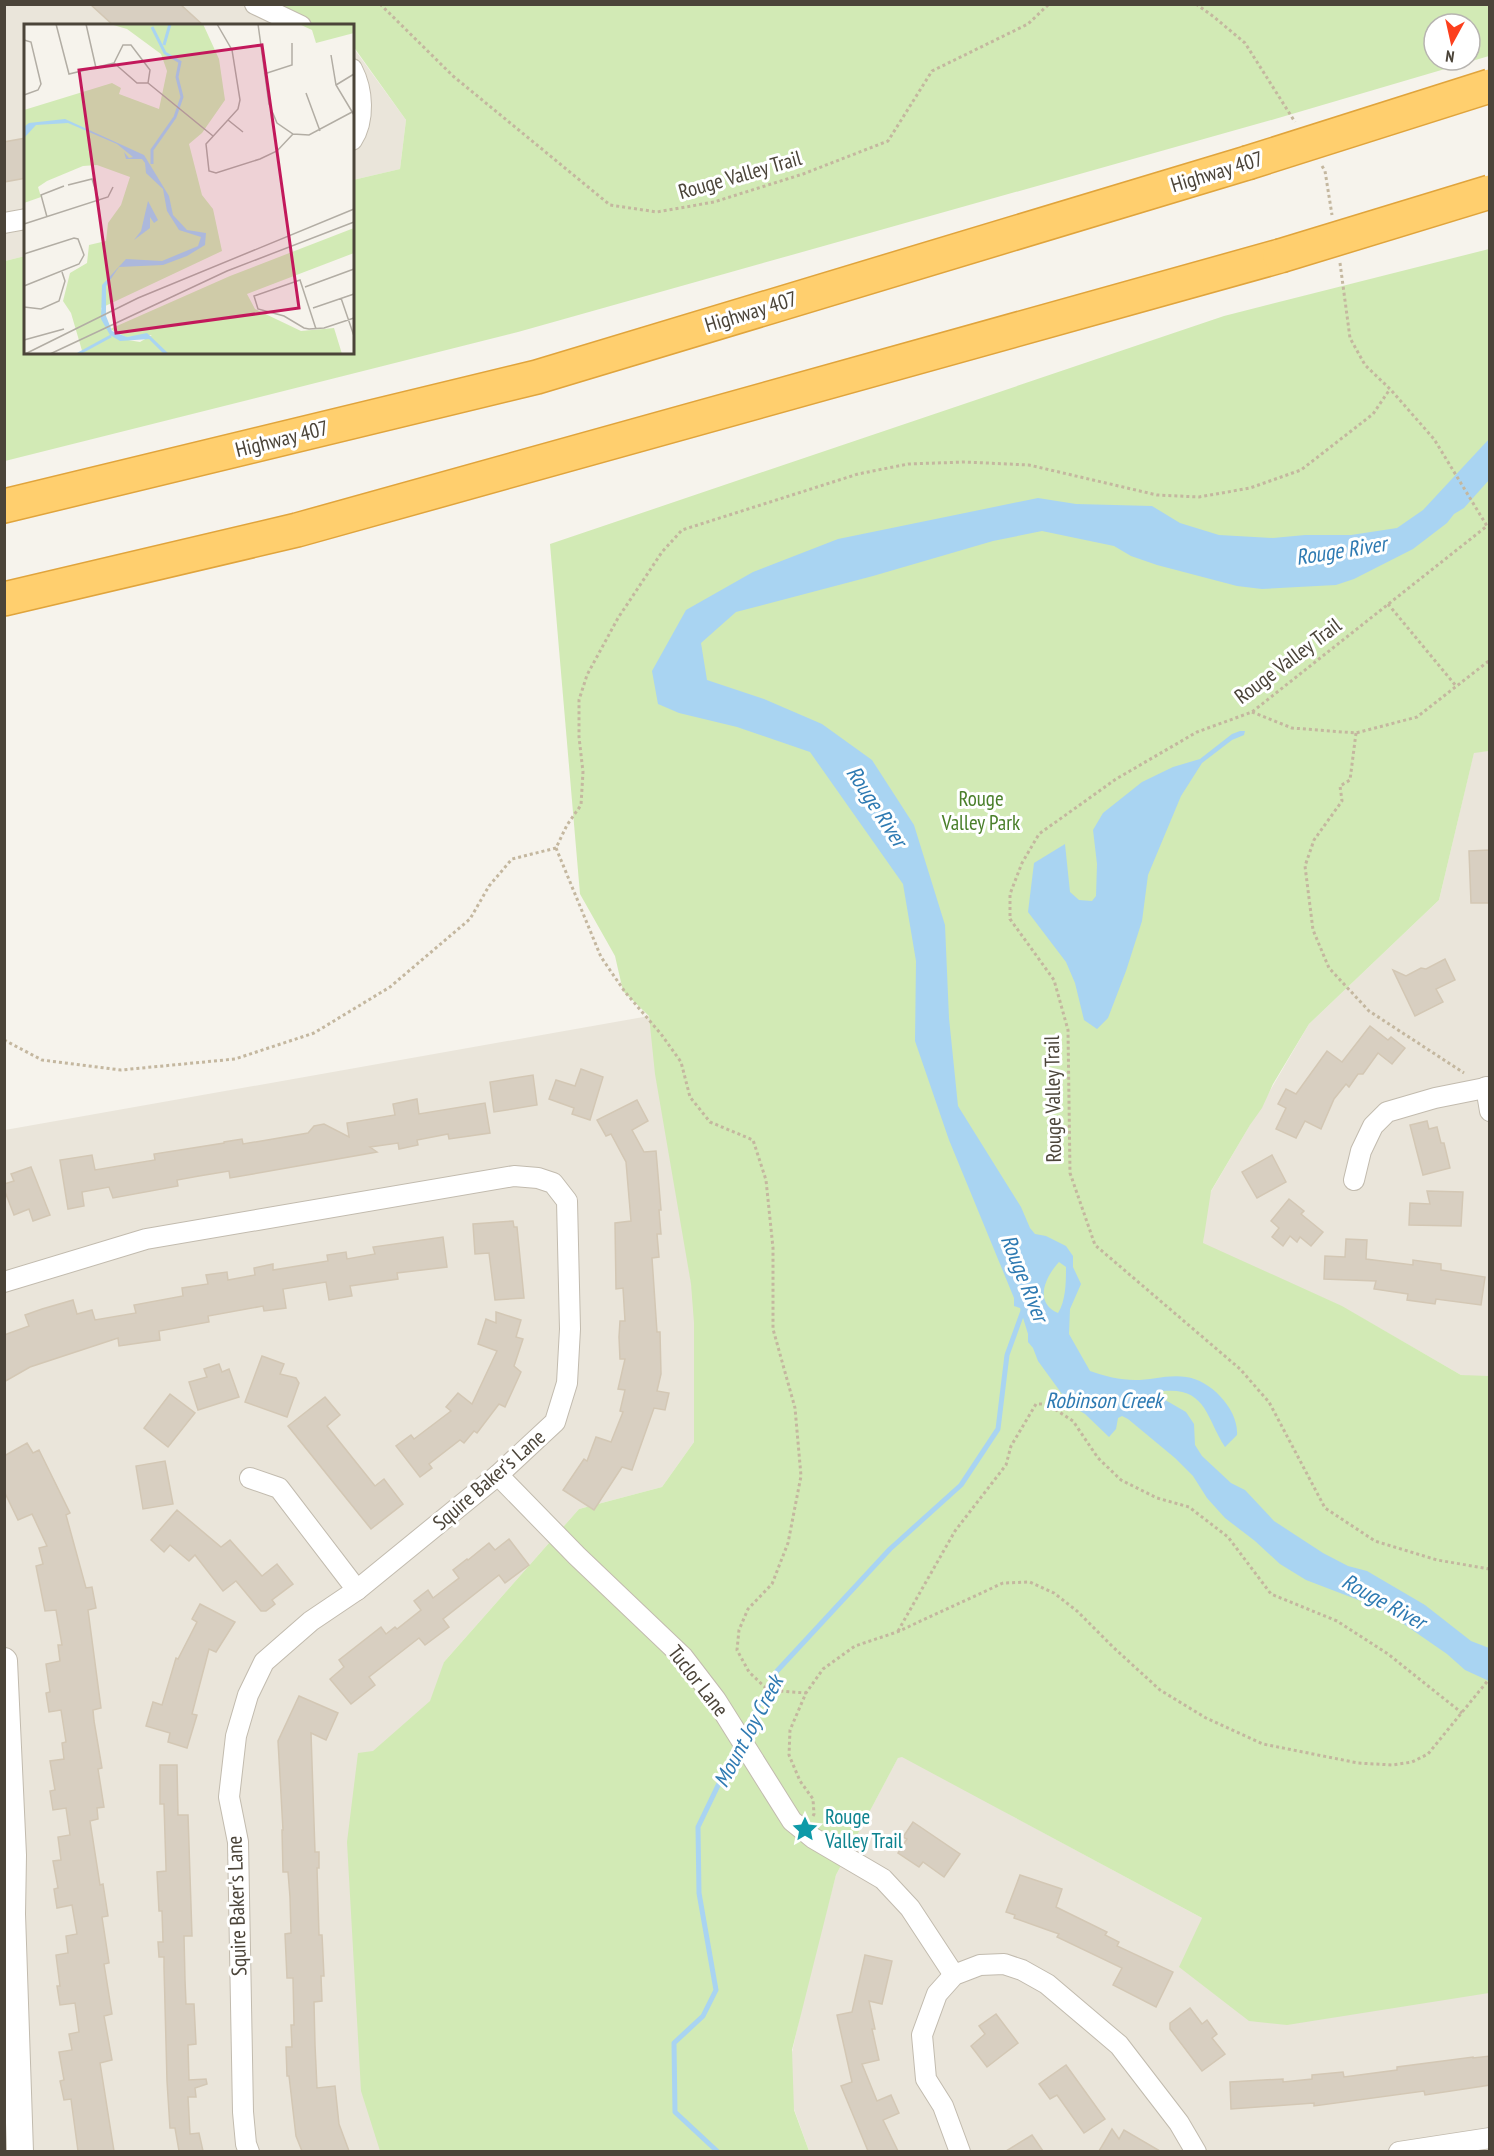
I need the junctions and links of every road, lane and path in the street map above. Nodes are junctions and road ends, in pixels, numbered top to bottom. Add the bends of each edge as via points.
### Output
1 (255, 4) edge
2 (380, 4) edge
3 (1049, 4) edge
4 (297, 24) edge
5 (354, 73) edge
6 (1490, 86) edge
7 (354, 137) edge
8 (1490, 192) edge
9 (24, 219) edge
10 (4, 223) edge
11 (1390, 389) dead end
12 (1434, 439) dead end
13 (4, 506) edge
14 (4, 599) edge
15 (1388, 604) junction
16 (1490, 660) edge
17 (1456, 686) junction
18 (1252, 712) junction
19 (1356, 734) junction
20 (556, 848) junction
21 (4, 1040) edge
22 (1488, 1087) edge
23 (1490, 1111) edge
24 (1354, 1180) dead end
25 (4, 1282) edge
26 (498, 1475) junction
27 (250, 1478) dead end
28 (1490, 1569) edge
29 (357, 1590) junction
30 (897, 1632) junction
31 (4, 1661) edge
32 (1490, 1678) edge
33 (806, 1693) junction
34 (1462, 1714) junction
35 (802, 1829) junction
36 (8, 1914) edge
37 (954, 1975) junction
38 (1490, 2138) edge
39 (20, 2151) edge
40 (249, 2151) edge
41 (960, 2151) edge
42 (1196, 2151) edge
43 (1399, 2151) edge

1 - 4 street
2 - 3 path, Rouge Valley Trail via 453,76 610,205 657,212 714,202 803,174 888,141 932,71 1028,24
5 - 7 street via 362,108
6 - 13 highway, Highway 407, bridge via 537,377
8 - 14 highway, bridge via 1280,256 297,530
9 - 10 street
11 - 20 path via 1372,414 1301,470 1250,488 1199,497 1157,495 1029,465 908,464 858,474 682,530 662,552 624,609 587,675 579,700 581,805
12 - 15 path, Rouge Valley Trail via 1486,526
15 - 17 path
15 - 18 path, Rouge Valley Trail
16 - 17 path
17 - 19 path via 1417,717
18 - 19 path via 1292,728
18 - 28 path, Rouge Valley Trail via 1197,732 1116,779 1038,834 1022,863 1010,894 1010,919 1054,980 1068,1030 1070,1173 1095,1245 1240,1370 1269,1402 1324,1508 1375,1541 1437,1560
19 - 22 path via 1350,780 1340,786 1342,801 1314,840 1305,866 1312,930 1329,968 1369,1011
20 - 21 path via 512,859 489,886 470,919 390,987 314,1033 235,1059 121,1070 42,1060
20 - 33 path via 601,957 681,1062 690,1097 710,1122 753,1140 766,1180 773,1248 773,1329 795,1408 801,1476 788,1543 772,1584 748,1609 739,1630 737,1650 749,1672 768,1690
22 - 23 street
22 - 24 street via 1387,1112 1369,1134
25 - 26 street, Squire Baker's Lane via 146,1239 514,1176 553,1183 567,1201 567,1383 555,1422
26 - 29 street, Squire Baker's Lane
26 - 35 street, Tuclor Lane via 683,1657 716,1700 792,1821
27 - 29 street via 279,1488
29 - 40 street, Squire Baker's Lane via 311,1621 264,1662 248,1695 236,1736 229,1797 238,1842 243,2112
30 - 33 path via 855,1646 823,1669
30 - 34 path via 1003,1583 1030,1582 1054,1593 1077,1611 1160,1690 1206,1718 1263,1744 1358,1763 1412,1762 1428,1754
30 - 34 path via 956,1531 1006,1465 1026,1418 1036,1404 1047,1404 1073,1421 1098,1458 1121,1480 1157,1498 1189,1507 1227,1537 1271,1594 1337,1621 1388,1654
31 - 36 street via 13,1843
32 - 34 path
33 - 35 path via 790,1730 789,1755 813,1799 814,1814
35 - 37 street, Tuclor Lane via 883,1879 910,1908
36 - 39 street
37 - 41 street via 937,1994 922,2035 926,2079 943,2106
37 - 42 street via 980,1965 1004,1964 1047,1984 1119,2045 1179,2122
38 - 43 street

